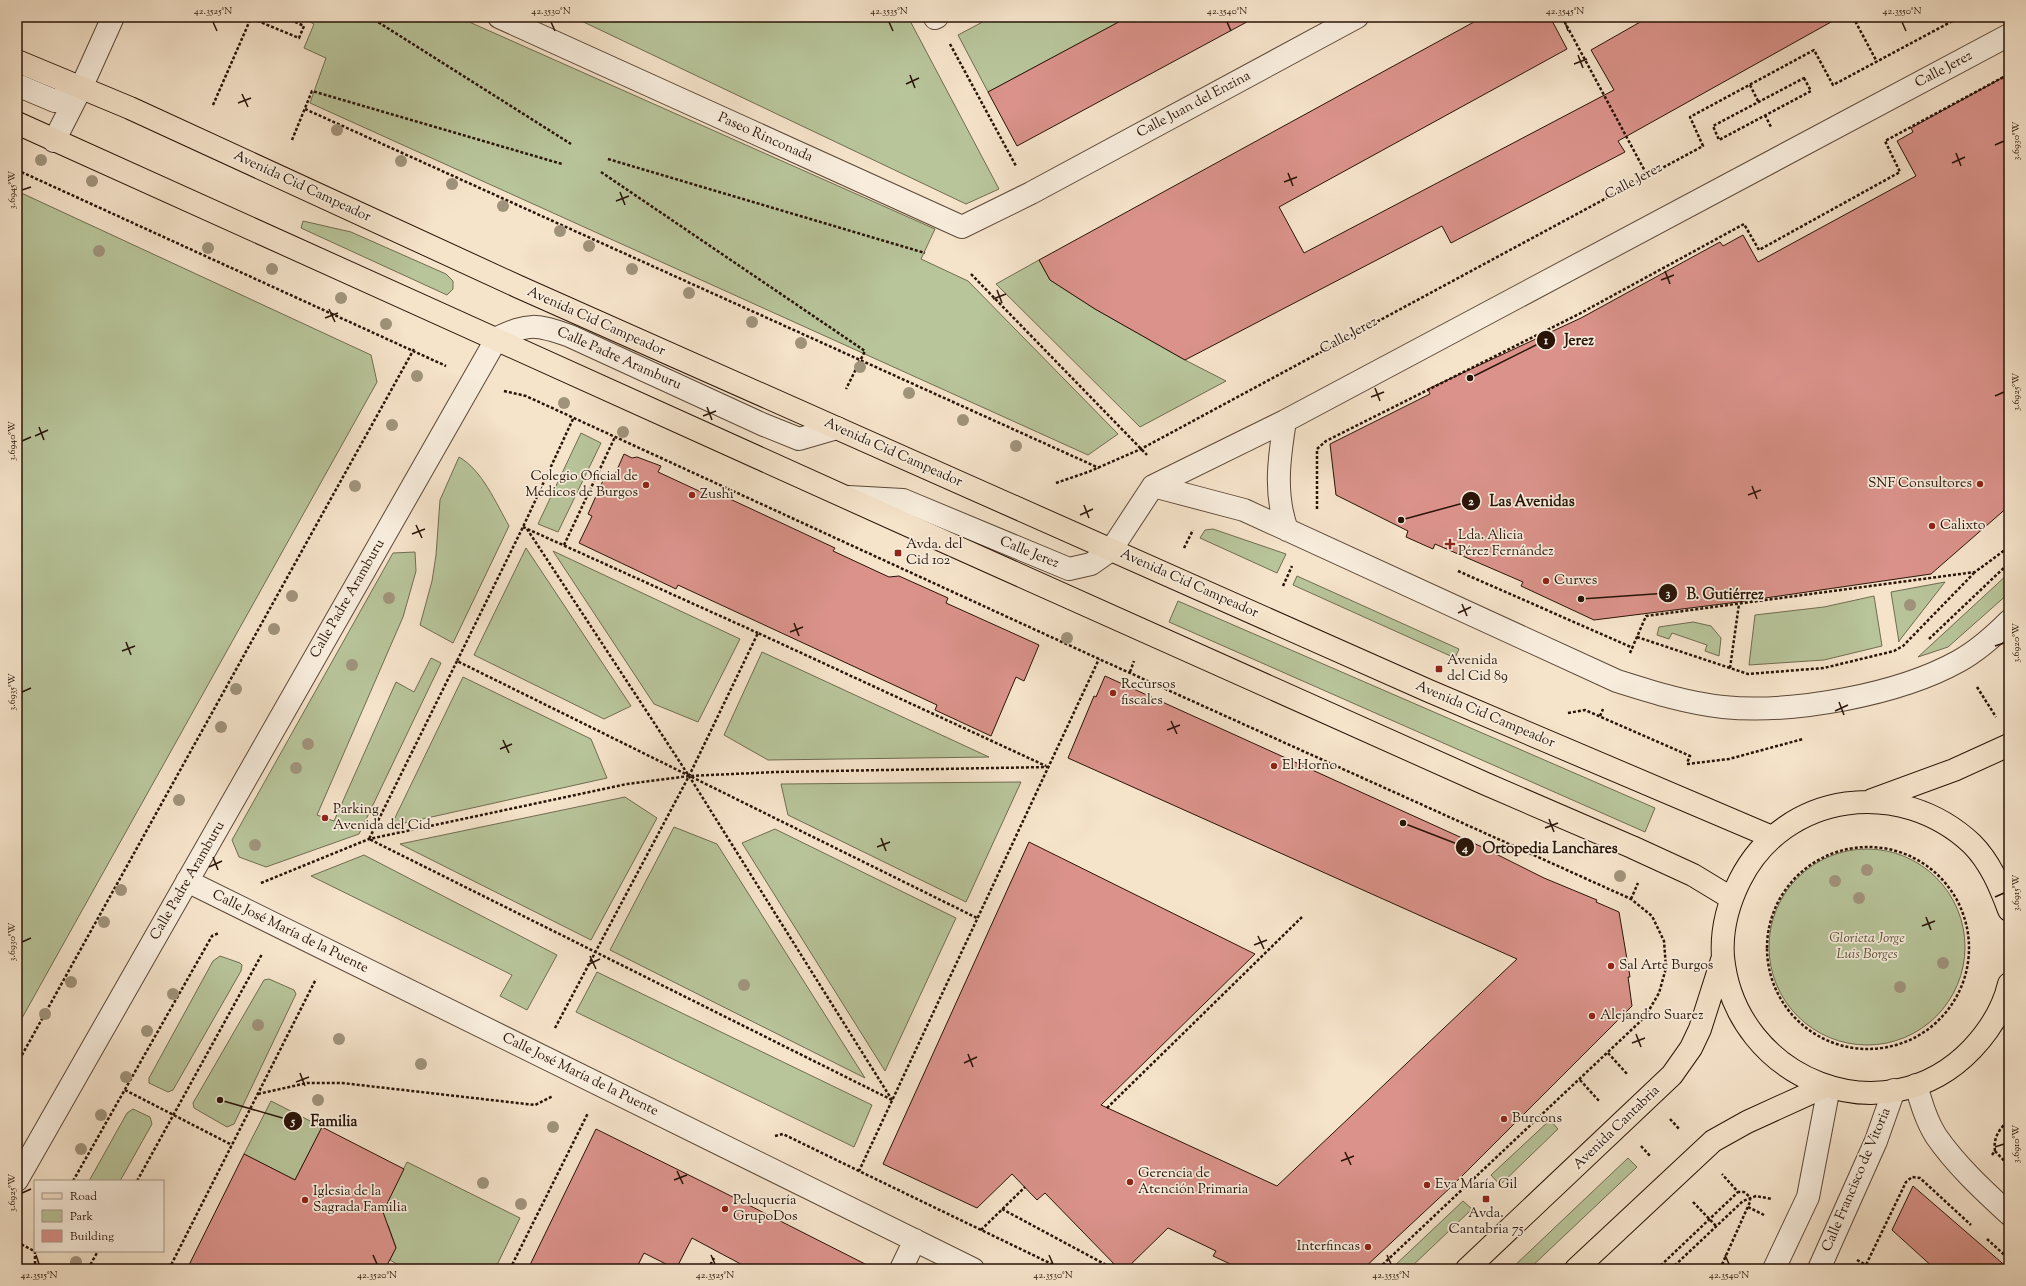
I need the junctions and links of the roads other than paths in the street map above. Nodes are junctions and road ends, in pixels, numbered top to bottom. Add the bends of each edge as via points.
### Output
1 (113, 17) edge
2 (499, 17) edge
3 (1357, 17) edge
4 (2009, 35) edge
5 (17, 61) edge
6 (17, 86) edge
7 (81, 88) junction
8 (17, 123) edge
9 (54, 141) junction
10 (1031, 193) joint
11 (496, 338) junction
12 (1285, 421) junction
13 (837, 428) junction
14 (1153, 486) junction
15 (846, 497) junction
16 (1287, 530) junction
17 (1111, 550) junction
18 (2009, 622) edge
19 (2009, 745) edge
20 (1871, 800) junction
21 (1772, 837) junction
22 (187, 881) junction
23 (1731, 898) junction
24 (2009, 910) edge
25 (1723, 956) junction
26 (2009, 984) edge
27 (2004, 1014) edge
28 (1916, 1085) junction
29 (1827, 1086) junction
30 (1894, 1090) junction
31 (17, 1180) edge
32 (2009, 1214) edge
33 (915, 1240) junction
34 (960, 1266) edge
35 (901, 1269) edge
36 (1467, 1269) edge
37 (1576, 1269) edge
38 (1774, 1269) edge
39 (1819, 1269) edge

1 - 7 street
2 - 10 street, Paseo Rinconada via 962,227
3 - 10 street, Calle Juan del Enzina
4 - 12 street, Calle Jerez
5 - 7 main road, Avenida Cid Campeador
6 - 7 street via 55,102
7 - 9 street
7 - 13 main road, Avenida Cid Campeador
8 - 9 main road
9 - 11 main road
11 - 13 street, Calle Padre Aramburu via 518,328 543,327 570,336 799,439
11 - 15 main road
11 - 22 street, Calle Padre Aramburu
12 - 14 street, Calle Jerez
12 - 16 street via 1278,460 1278,484 1281,515
13 - 17 main road, Avenida Cid Campeador
14 - 16 street via 1244,510
14 - 17 street, Calle Jerez
15 - 17 street, Calle Jerez via 903,500 1069,569 1091,564
15 - 23 main road via 1632,847 1693,875
16 - 18 street via 1617,681 1670,698 1722,707 1786,708 1873,694 1959,661
17 - 21 main road, Avenida Cid Campeador via 1422,688
19 - 20 main road via 1954,770
20 - 21 main road via 1835,804 1801,817
20 - 24 main road via 1908,806 1943,822 1973,845 1995,876
21 - 23 main road via 1748,865
22 - 31 street, Calle Padre Aramburu
22 - 33 street, Calle José María de la Puente
23 - 25 main road via 1724,927
25 - 29 main road via 1728,986 1739,1013 1755,1038 1775,1058 1799,1075
25 - 36 main road, Avenida Cantabria via 1700,1029 1691,1048 1672,1074
26 - 27 main road
27 - 28 main road via 1964,1057 1941,1073
28 - 30 main road
28 - 32 street via 1936,1136 1971,1178
29 - 30 main road via 1861,1093
29 - 37 main road via 1747,1122 1713,1141
29 - 38 street via 1808,1198
30 - 39 street, Calle Francisco de Vitoria via 1876,1141
33 - 34 street, Calle José María de la Puente
33 - 35 street

